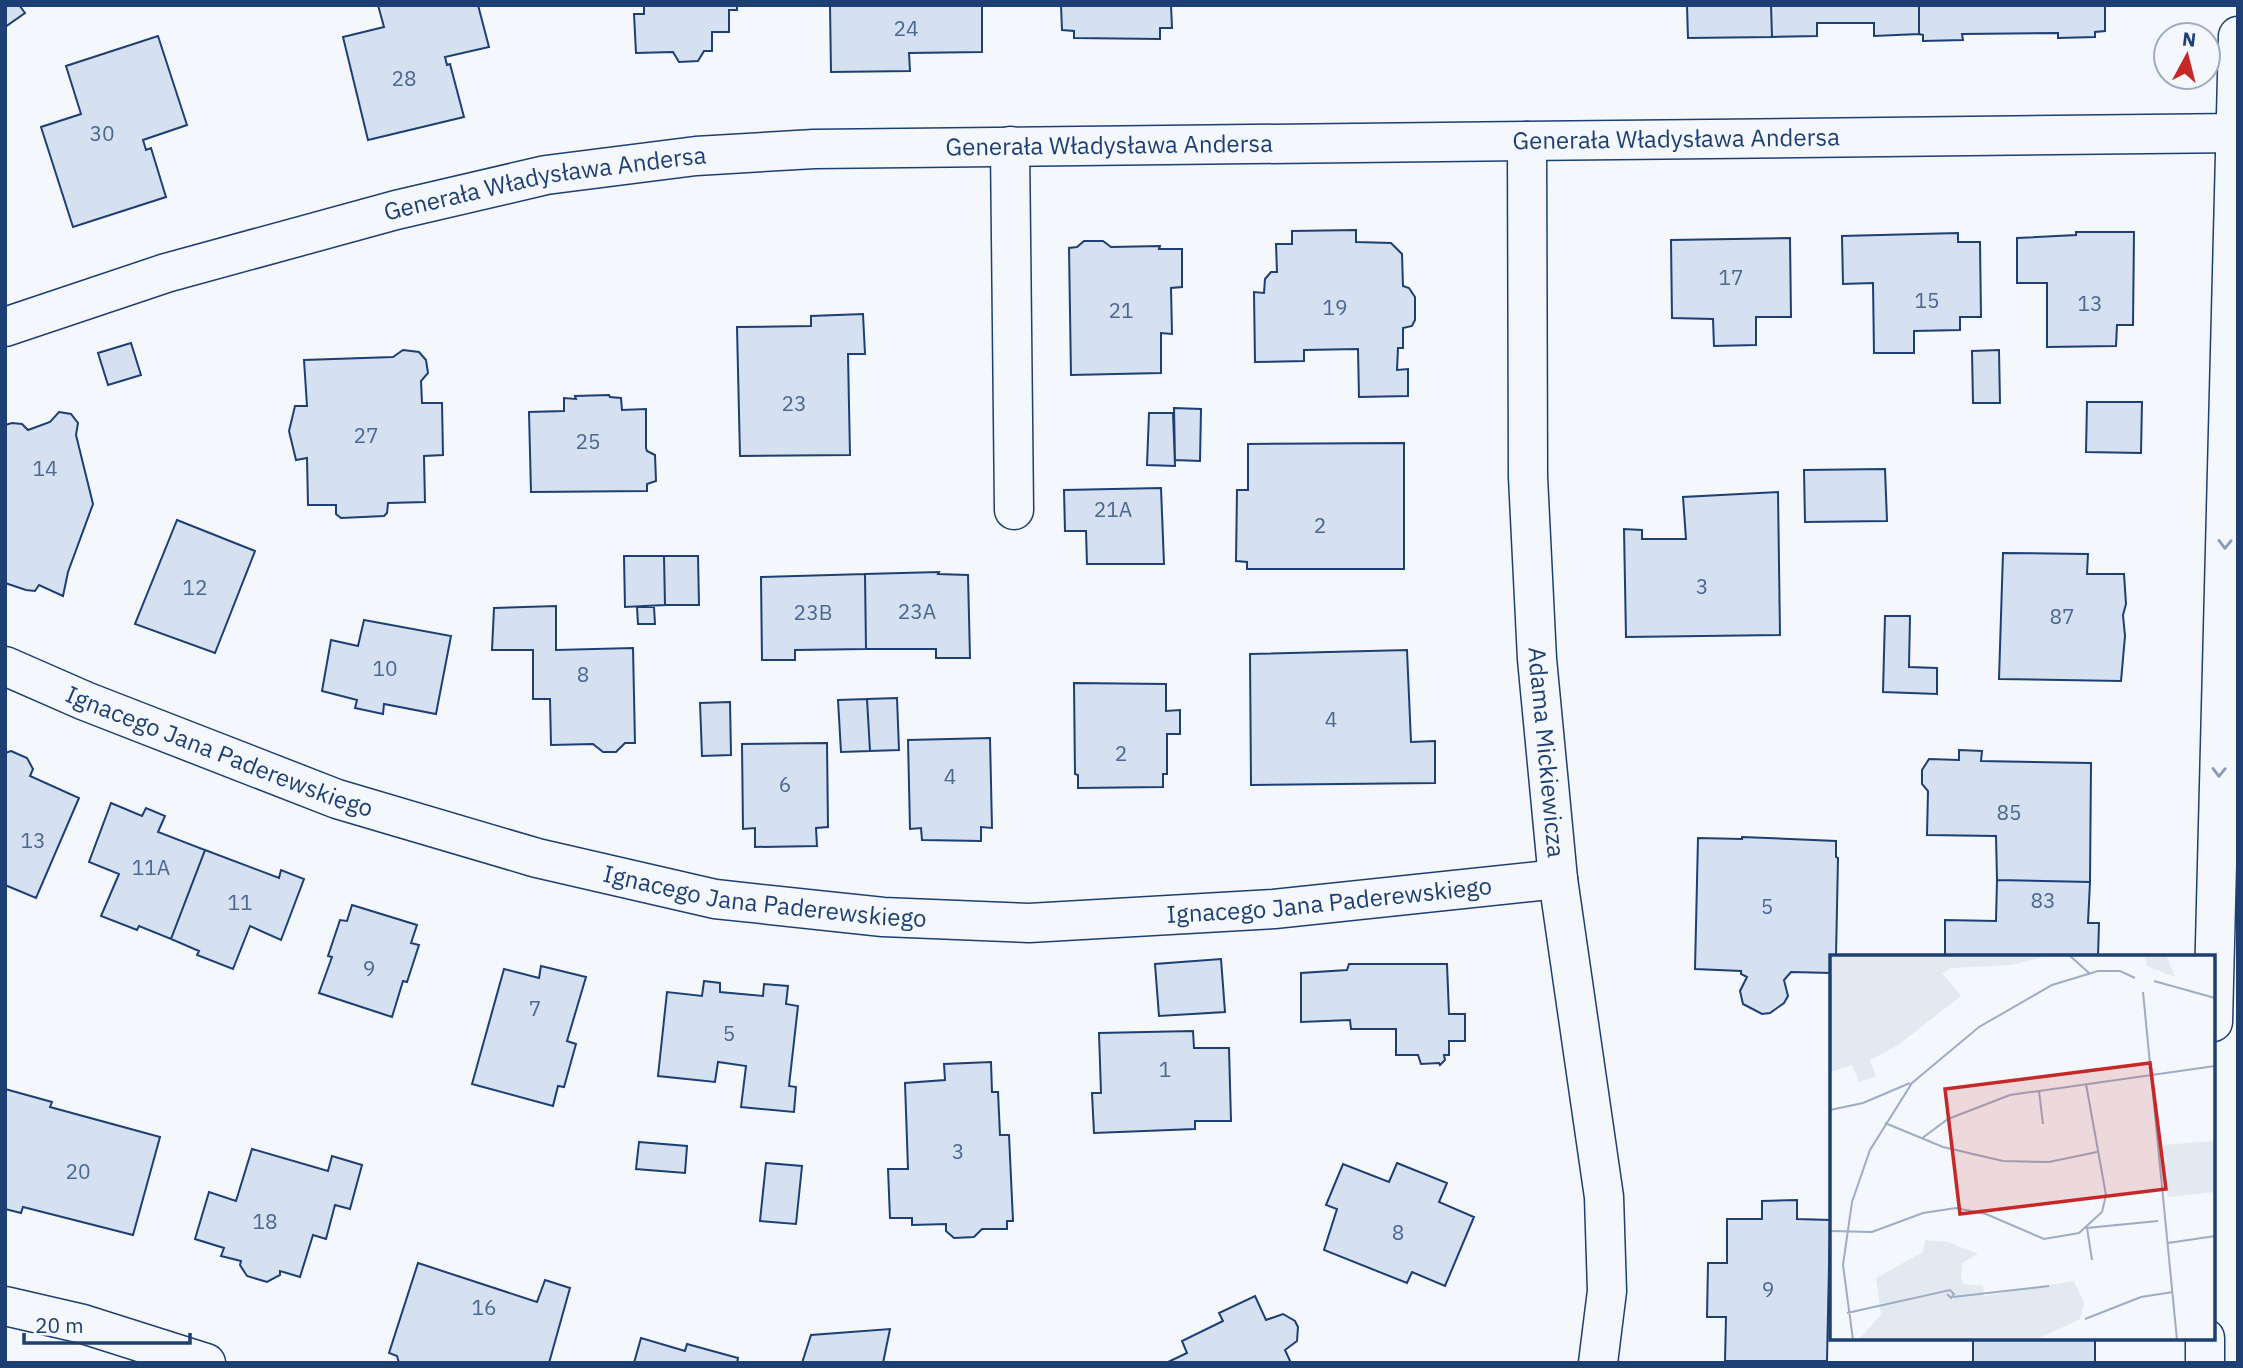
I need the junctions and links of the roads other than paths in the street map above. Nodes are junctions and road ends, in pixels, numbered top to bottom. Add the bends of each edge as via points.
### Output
1 (2238, 36) edge
2 (2236, 133) edge
3 (1527, 141) junction
4 (1010, 146) junction
5 (5, 327) edge
6 (1014, 510) dead end
7 (5, 666) edge
8 (1558, 879) junction
9 (2215, 955) edge
10 (5, 1306) edge
11 (2206, 1340) edge
12 (206, 1363) edge
13 (1598, 1363) edge
14 (2205, 1363) edge

1 - 2 street
2 - 3 street, Generała Władysława Andersa
2 -> 9 street
3 - 4 street, Generała Władysława Andersa
3 - 8 street, Adama Mickiewicza via 1528,477 1537,659
4 - 5 street, Generała Władysława Andersa via 709,155 546,175 396,210 166,273
4 - 6 street
7 - 8 street, Ignacego Jana Paderewskiego via 337,799 537,858 715,899 883,917 1029,923 1274,909
8 - 13 street, Adama Mickiewicza via 1604,1197 1607,1291
10 - 12 street via 83,1324
11 - 14 street

